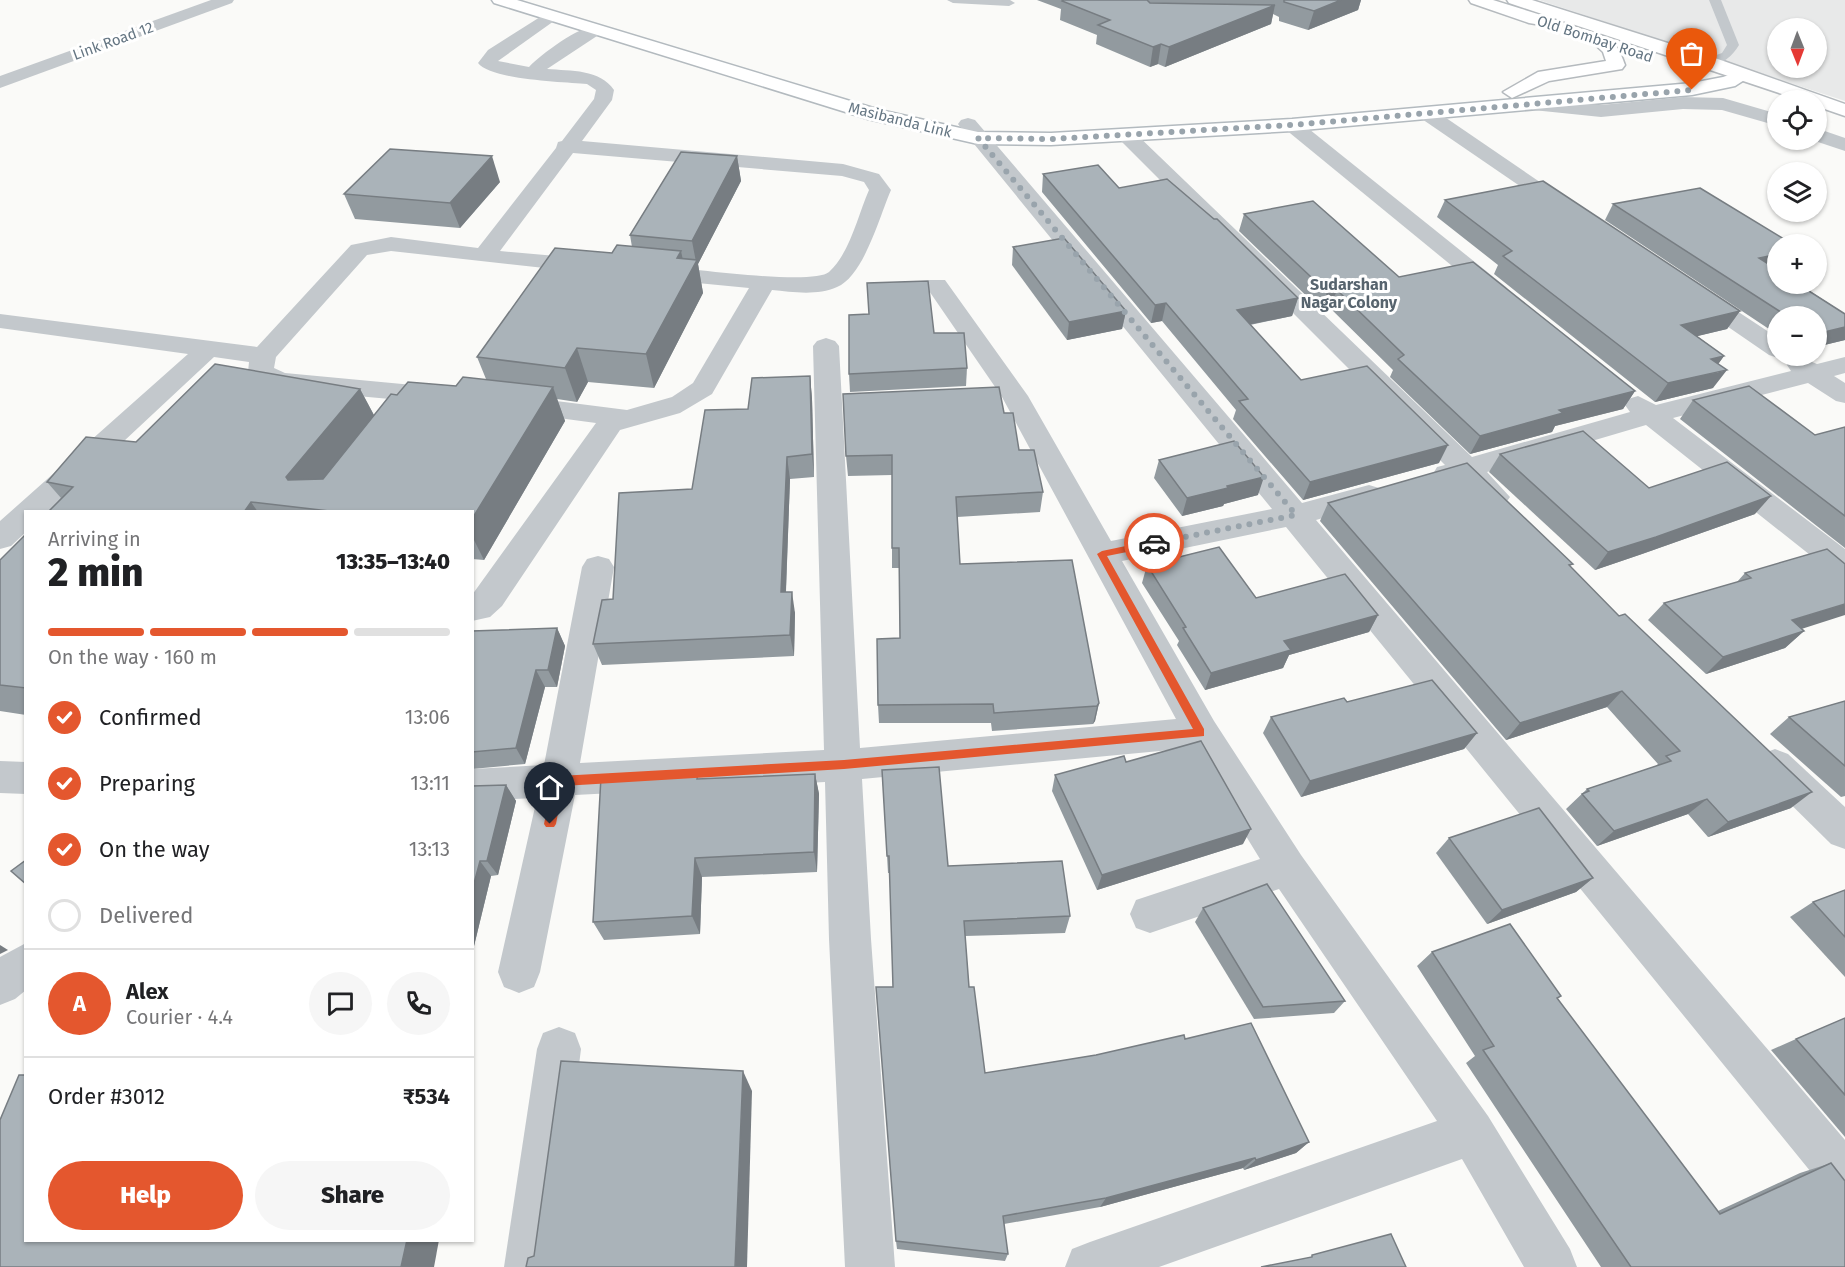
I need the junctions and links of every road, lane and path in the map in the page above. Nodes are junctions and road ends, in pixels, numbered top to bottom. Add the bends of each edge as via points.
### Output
1 (226, 0) edge
2 (500, 0) edge
3 (953, 0) edge
4 (1477, 0) edge
5 (1515, 0) edge
6 (1715, 0) edge
7 (1009, 3) dead end
8 (551, 8) edge
9 (594, 30) junction
10 (1599, 40) junction
11 (1709, 62) junction
12 (1691, 69) junction
13 (534, 72) junction
14 (1736, 78) junction
15 (0, 82) edge
16 (1512, 93) junction
17 (1767, 93) edge
18 (864, 96) junction
19 (1533, 104) junction
20 (846, 106) junction
21 (1845, 110) edge
22 (1426, 113) junction
23 (1767, 117) edge
24 (1827, 117) edge
25 (1845, 123) edge
26 (1292, 125) junction
27 (973, 131) junction
28 (1125, 135) junction
29 (1827, 138) edge
30 (1845, 145) edge
31 (566, 146) junction
32 (1581, 217) edge
33 (484, 256) junction
34 (610, 268) edge
35 (633, 270) edge
36 (764, 282) junction
37 (1679, 283) edge
38 (937, 285) dead end
39 (1514, 305) edge
40 (0, 321) edge
41 (1767, 343) edge
42 (826, 346) dead end
43 (209, 348) junction
44 (263, 356) junction
45 (1845, 365) edge
46 (1802, 366) edge
47 (1813, 373) junction
48 (418, 393) junction
49 (1623, 393) edge
50 (1845, 395) edge
51 (1651, 415) junction
52 (626, 418) junction
53 (397, 420) edge
54 (1465, 469) junction
55 (31, 510) edge
56 (1296, 515) junction
57 (24, 517) edge
58 (1517, 518) edge
59 (0, 538) edge
60 (1102, 554) junction
61 (1845, 566) edge
62 (598, 567) dead end
63 (474, 609) edge
64 (1201, 732) junction
65 (1759, 750) edge
66 (844, 765) junction
67 (0, 777) edge
68 (24, 778) edge
69 (559, 781) junction
70 (474, 785) edge
71 (1845, 832) edge
72 (1287, 868) junction
73 (1150, 914) dead end
74 (24, 965) edge
75 (519, 972) dead end
76 (0, 984) edge
77 (559, 1049) dead end
78 (1472, 1132) junction
79 (1845, 1176) edge
80 (529, 1267) edge
81 (870, 1267) edge
82 (1090, 1267) edge
83 (1552, 1267) edge

1 - 15 street, Link Road 12
2 - 8 main road, Masibanda Link
3 - 7 lane
4 - 10 main road, Old Bombay Road
5 - 11 main road, Old Bombay Road
6 - 11 lane via 1733,45 1727,55
8 - 9 main road, Masibanda Link
8 - 13 street via 487,63 502,69
8 - 18 main road
9 - 13 street via 545,60
9 - 20 main road, Masibanda Link
10 - 12 main road, Old Bombay Road
10 - 16 main road via 1611,50 1616,65 1544,76
11 - 12 main road
11 - 14 main road, Old Bombay Road
12 - 14 main road, Old Bombay Road
12 - 16 main road via 1647,79
13 - 31 street via 590,79 605,90 603,100
14 - 17 main road, Old Bombay Road
14 - 19 main road, Masibanda Link via 1692,90
14 - 21 main road, Old Bombay Road
16 - 27 main road via 1325,111
18 - 20 main road
18 - 27 main road
19 - 22 main road, Masibanda Link
19 - 23 street via 1601,111 1683,103 1723,104
20 - 27 main road, Masibanda Link via 928,128
22 - 26 main road, Masibanda Link
22 - 32 street
24 - 25 main road
26 - 28 main road, Masibanda Link
26 - 39 street
27 - 28 main road, Masibanda Link via 1051,139
27 - 56 street
28 - 54 street
29 - 30 street
31 - 33 street
31 - 36 street via 843,170 872,178 880,190 845,270 830,281 806,285
33 - 34 street
33 - 44 street via 391,244 359,250
35 - 36 street
36 - 52 street via 703,388 690,400 670,409
37 - 41 street
38 - 60 street via 998,397
40 - 43 street
42 - 66 street via 841,403
43 - 44 street
43 - 55 street
44 - 48 street via 261,372 280,381
45 - 47 street
46 - 47 street
47 - 50 street
47 - 51 street
48 - 52 street
48 - 53 street
49 - 51 street
51 - 54 street
51 - 61 street
52 - 63 street via 610,424 491,597
54 - 56 street
54 - 58 street
56 - 60 street
56 - 79 street
57 - 59 street
60 - 64 street
62 - 69 street
64 - 66 street
64 - 72 street
65 - 71 street
66 - 69 street
66 - 81 street via 850,939
67 - 68 street
69 - 70 street
69 - 75 street
72 - 73 street
72 - 78 street
74 - 76 street
77 - 80 street
78 - 82 street
78 - 83 street

